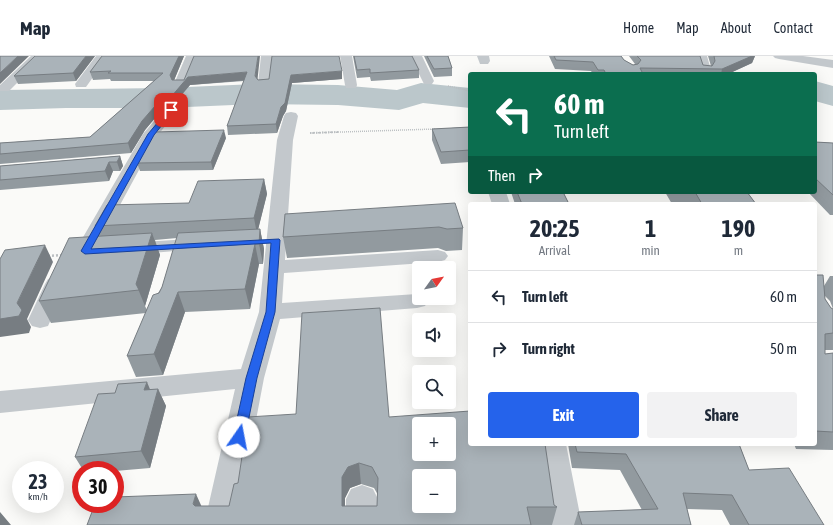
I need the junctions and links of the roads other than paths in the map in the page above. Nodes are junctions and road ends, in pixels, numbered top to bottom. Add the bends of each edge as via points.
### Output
1 (38, 56) edge
2 (102, 56) edge
3 (192, 56) edge
4 (267, 56) edge
5 (346, 56) edge
6 (416, 56) edge
7 (701, 56) edge
8 (780, 60) edge
9 (833, 64) edge
10 (705, 70) edge
11 (428, 81) dead end
12 (81, 84) dead end
13 (180, 84) edge
14 (264, 84) edge
15 (351, 85) dead end
16 (4, 88) dead end
17 (171, 110) dead end
18 (289, 125) road end
19 (172, 133) edge
20 (151, 134) junction
21 (221, 244) edge
22 (174, 246) junction
23 (78, 255) junction
24 (438, 256) dead end
25 (275, 267) junction
26 (168, 269) edge
27 (412, 301) edge
28 (270, 312) junction
29 (40, 320) dead end
30 (251, 378) junction
31 (0, 402) edge
32 (552, 446) edge
33 (220, 525) edge
34 (566, 525) edge

1 - 16 street
2 - 12 street
3 - 13 street
4 - 14 street
5 - 15 street
6 - 11 street
7 - 10 street
8 - 9 street
17 - 20 street
18 - 25 street via 268,241
19 - 20 street
20 - 23 street via 129,158
21 - 22 street
22 - 23 street
22 - 26 street
23 - 29 street
24 - 25 street
25 - 28 street
27 - 28 street
28 - 30 street
30 - 31 street
30 - 33 street
32 - 34 street

